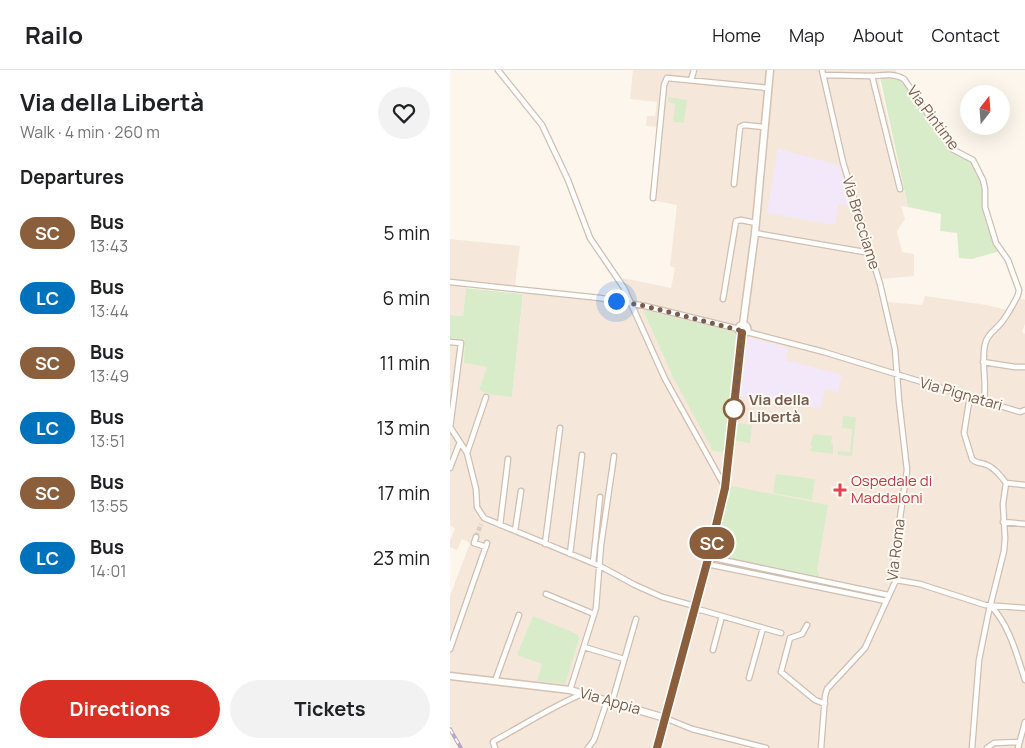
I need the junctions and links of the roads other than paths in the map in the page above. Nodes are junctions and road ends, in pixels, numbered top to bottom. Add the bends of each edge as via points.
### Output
1 (498, 70) edge
2 (694, 70) edge
3 (770, 70) edge
4 (823, 73) edge
5 (872, 76) junction
6 (691, 80) junction
7 (768, 88) junction
8 (764, 127) junction
9 (734, 184) dead end
10 (900, 189) dead end
11 (653, 198) dead end
12 (756, 223) junction
13 (755, 233) junction
14 (870, 253) junction
15 (450, 282) edge
16 (723, 299) dead end
17 (631, 303) junction
18 (743, 330) junction
19 (450, 342) edge
20 (984, 362) junction
21 (1025, 367) edge
22 (898, 375) junction
23 (970, 396) junction
24 (486, 397) dead end
25 (984, 400) junction
26 (1023, 413) edge
27 (450, 428) edge
28 (560, 428) dead end
29 (460, 442) junction
30 (467, 453) junction
31 (582, 455) dead end
32 (614, 456) dead end
33 (508, 460) dead end
34 (450, 468) edge
35 (1006, 483) junction
36 (1025, 485) edge
37 (725, 488) junction
38 (521, 491) dead end
39 (600, 498) dead end
40 (484, 517) junction
41 (1003, 522) junction
42 (481, 524) tunnel mouth
43 (1025, 524) edge
44 (500, 525) junction
45 (515, 531) junction
46 (476, 537) dead end
47 (545, 544) junction
48 (570, 554) junction
49 (708, 560) junction
50 (593, 563) junction
51 (600, 566) junction
52 (896, 580) junction
53 (546, 594) dead end
54 (888, 595) junction
55 (886, 601) junction
56 (990, 605) junction
57 (1025, 608) edge
58 (695, 609) junction
59 (594, 614) junction
60 (519, 615) dead end
61 (722, 616) junction
62 (636, 619) dead end
63 (808, 625) dead end
64 (763, 628) junction
65 (781, 633) dead end
66 (584, 647) junction
67 (450, 649) edge
68 (713, 650) dead end
69 (624, 659) junction
70 (450, 676) edge
71 (749, 678) dead end
72 (1025, 680) edge
73 (495, 681) junction
74 (570, 690) junction
75 (583, 693) junction
76 (609, 701) junction
77 (825, 704) junction
78 (665, 718) junction
79 (1025, 722) edge
80 (1019, 742) junction
81 (495, 748) edge
82 (588, 748) edge
83 (657, 748) edge
84 (766, 748) edge
85 (822, 748) edge
86 (972, 748) edge
87 (987, 748) edge
88 (1018, 748) edge

1 - 17 street via 542,125 590,238
2 - 6 street
3 - 7 main road
4 - 5 street, Via Pintime
4 - 14 street, Via Brecciame via 843,162
5 - 10 street
5 - 20 street, Via Pintime via 883,74 904,79 952,149 973,160 983,180 990,225 1019,290 1003,321 989,336
6 - 7 street
6 - 11 street via 668,78 664,84
7 - 8 main road
8 - 9 street via 740,127
8 - 12 main road
12 - 13 main road
12 - 16 street via 736,221
13 - 14 street
13 - 18 main road
14 - 22 street, Via Brecciame via 895,349
15 - 17 street, Via Pignatari
17 - 18 street, Via Pignatari
17 - 37 street via 665,379
18 - 22 street, Via Pignatari
18 - 37 main road
19 - 27 street via 461,344
20 - 21 street
20 - 25 street, Via Pintime
22 - 23 street, Via Pignatari
22 - 52 street, Via Roma via 907,470 894,559
23 - 25 street, Via Pignatari
23 - 35 street via 964,433 972,459 991,468
24 - 30 street
25 - 26 street, Via Pignatari
27 - 29 street
28 - 47 street
29 - 30 street
29 - 34 street
30 - 40 street via 477,507
31 - 48 street
32 - 51 street
33 - 44 street
35 - 36 street
35 - 41 street
37 - 49 main road
38 - 45 street
39 - 50 street
40 - 42 street
40 - 44 street
41 - 43 street
41 - 56 street via 1004,551
44 - 45 street
45 - 47 street
46 - 67 street via 474,543 486,545
47 - 48 street
48 - 50 street
49 - 54 street
49 - 55 street
49 - 58 main road
50 - 51 street
51 - 58 street via 635,585
51 - 59 street
52 - 54 street, Via Roma
52 - 56 street
53 - 59 street
54 - 55 street, Via Roma
55 - 77 street, Via Roma via 865,648 827,689
56 - 57 street
56 - 72 street via 998,612
56 - 86 street via 979,660
58 - 61 street
58 - 78 main road
59 - 66 street
60 - 73 street
61 - 64 street
61 - 68 street
62 - 69 street
63 - 77 street via 802,634 790,638 781,672 814,700
64 - 65 street
64 - 71 street
66 - 69 street
66 - 74 street
69 - 76 street
70 - 73 main road, Via Appia
73 - 74 main road, Via Appia
74 - 75 main road, Via Appia
75 - 76 main road, Via Appia
75 - 81 street via 494,741
76 - 78 main road, Via Appia
76 - 82 street
77 - 85 street, Via Roma
78 - 83 main road
78 - 84 street, Via Appia via 692,729
79 - 80 street
80 - 87 street via 994,743
80 - 88 street

